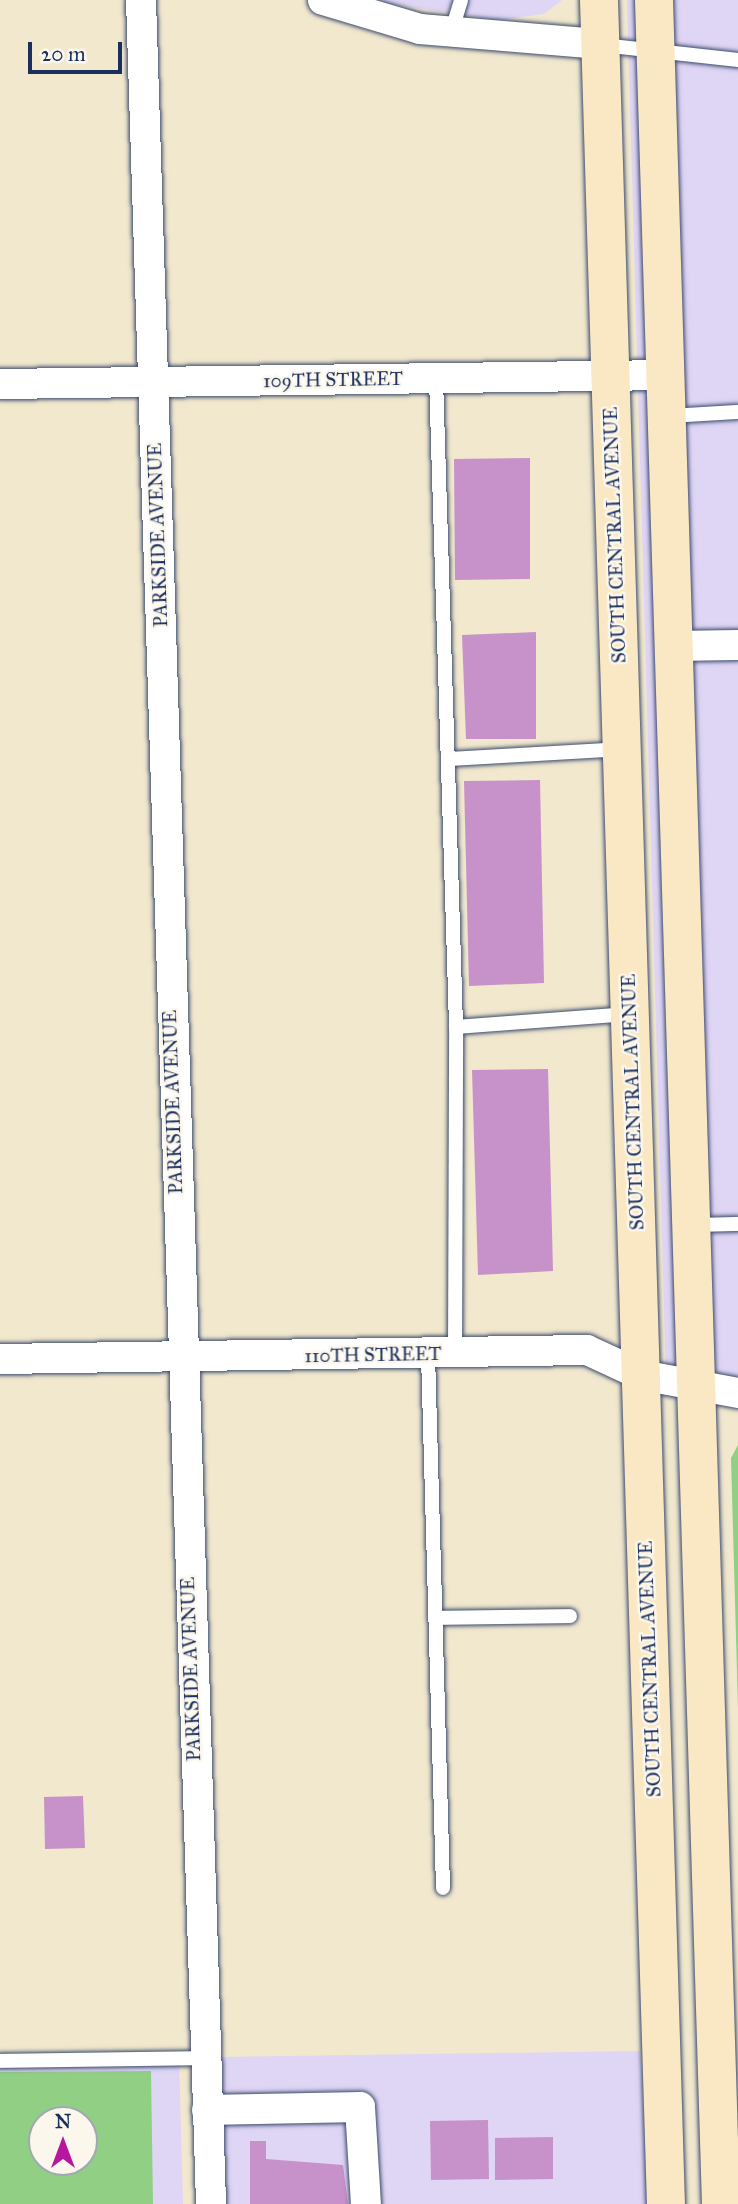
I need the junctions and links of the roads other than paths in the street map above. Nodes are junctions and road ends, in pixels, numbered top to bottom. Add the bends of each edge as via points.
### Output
1 (141, 0) edge
2 (323, 0) edge
3 (461, 0) edge
4 (599, 0) edge
5 (654, 0) edge
6 (451, 33) junction
7 (600, 44) junction
8 (656, 53) junction
9 (738, 60) edge
10 (666, 375) junction
11 (611, 376) junction
12 (436, 378) junction
13 (153, 382) junction
14 (0, 384) edge
15 (738, 412) edge
16 (666, 416) junction
17 (738, 645) edge
18 (674, 646) junction
19 (622, 749) junction
20 (447, 759) junction
21 (630, 1014) junction
22 (456, 1027) junction
23 (738, 1224) edge
24 (691, 1226) junction
25 (442, 1353) junction
26 (0, 1359) edge
27 (180, 1359) junction
28 (641, 1375) junction
29 (696, 1387) junction
30 (738, 1393) edge
31 (570, 1616) dead end
32 (435, 1618) junction
33 (443, 1888) dead end
34 (205, 2058) junction
35 (0, 2061) edge
36 (728, 2098) edge
37 (207, 2109) junction
38 (211, 2204) edge
39 (366, 2204) edge
40 (666, 2204) edge
41 (721, 2204) edge

1 - 13 street, PARKSIDE AVENUE
2 - 6 street
3 - 6 lane
4 - 7 street, SOUTH CENTRAL AVENUE
5 - 8 street
6 - 7 street
7 - 8 lane
7 - 11 street, SOUTH CENTRAL AVENUE
8 - 9 lane
8 - 10 street
10 - 11 street, 109TH STREET
10 - 16 street
11 - 12 street, 109TH STREET
11 - 19 street, SOUTH CENTRAL AVENUE
12 - 13 street, 109TH STREET
12 - 20 lane
13 - 14 street, 109TH STREET
13 - 27 street, PARKSIDE AVENUE
15 - 16 lane
16 - 18 street
17 - 18 street
18 - 24 street
19 - 20 lane
19 - 21 street, SOUTH CENTRAL AVENUE
20 - 22 lane
21 - 22 lane
21 - 28 street, SOUTH CENTRAL AVENUE
22 - 25 lane
23 - 24 lane
24 - 29 street
25 - 27 street, 110TH STREET
25 - 28 street, 110TH STREET via 587,1350
25 - 32 lane
26 - 27 street, 110TH STREET
27 - 34 street, PARKSIDE AVENUE
28 - 29 street, 110TH STREET
28 - 40 street, SOUTH CENTRAL AVENUE
29 - 30 street, 110TH STREET
29 - 36 street
31 - 32 lane
32 - 33 lane
34 - 35 lane
34 - 37 street, PARKSIDE AVENUE
36 - 41 street
37 - 38 street, PARKSIDE AVENUE
37 - 39 street via 360,2107

